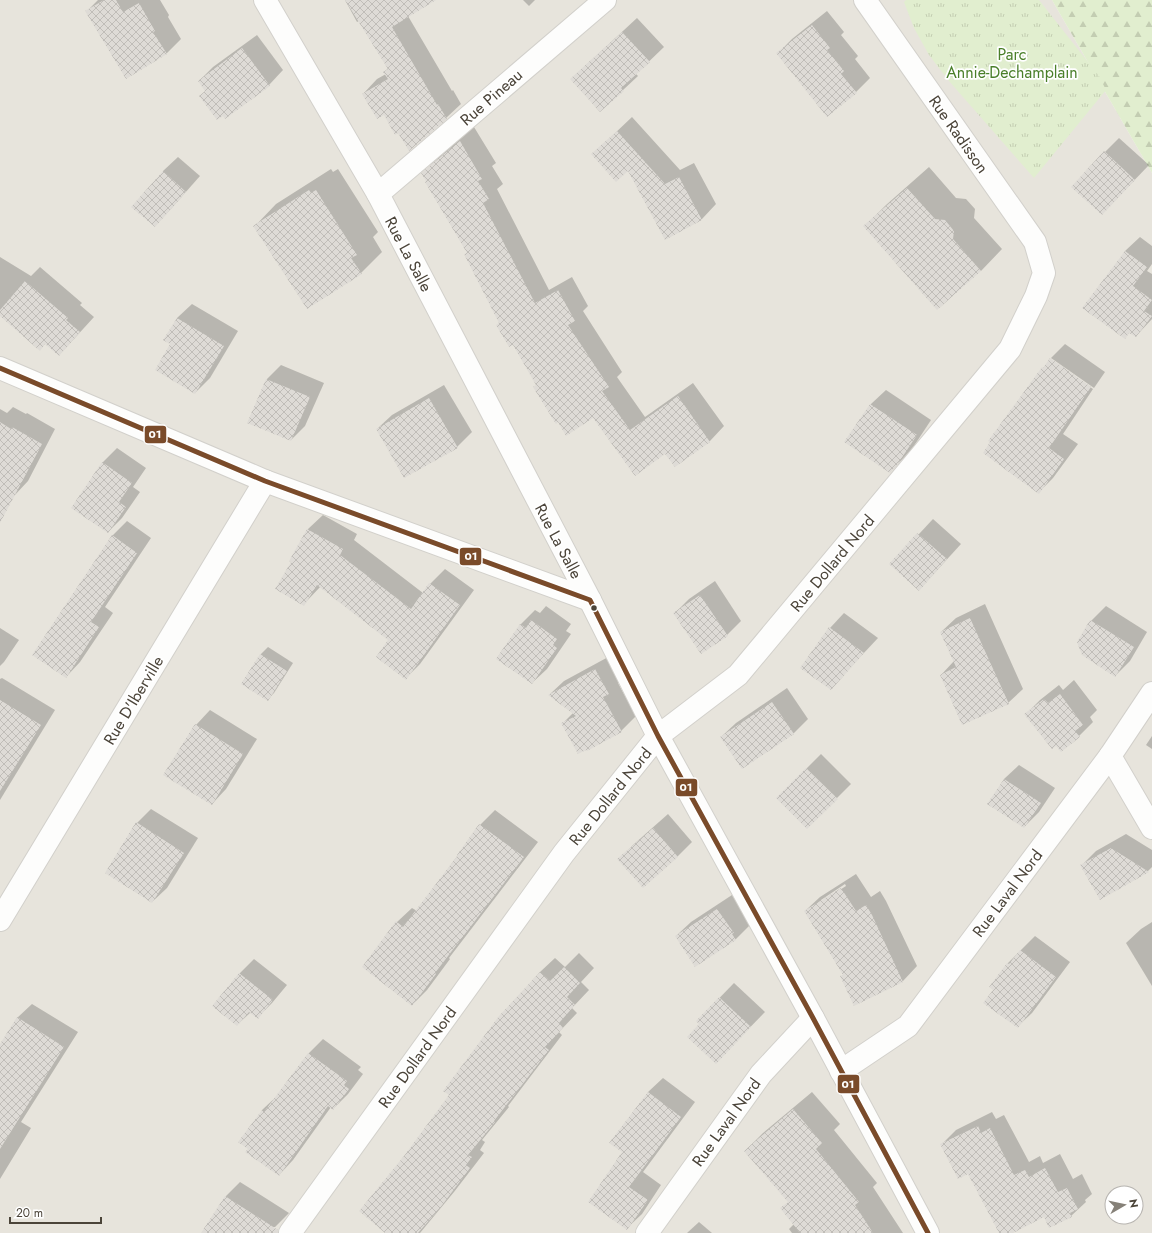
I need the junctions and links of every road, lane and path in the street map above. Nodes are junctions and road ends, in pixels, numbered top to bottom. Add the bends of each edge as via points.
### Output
1 (265, 0) edge
2 (605, 0) edge
3 (865, 0) edge
4 (378, 194) junction
5 (1044, 273) joint
6 (0, 368) edge
7 (266, 481) junction
8 (590, 600) junction
9 (1152, 693) edge
10 (658, 736) junction
11 (1110, 756) junction
12 (1152, 828) edge
13 (0, 920) edge
14 (813, 1018) junction
15 (841, 1072) junction
16 (290, 1233) edge
17 (648, 1233) edge
18 (928, 1233) edge

1 - 4 street, Rue La Salle
2 - 4 street, Rue Pineau
3 - 5 street, Rue Radisson via 1035,242
4 - 8 street, Rue La Salle
5 - 10 street, Rue Dollard Nord via 1036,296 1005,355 738,675
6 - 7 street
7 - 8 street
7 - 13 street, Rue D'Iberville
8 - 10 street, Rue La Salle
9 - 11 street, Rue Laval Nord
10 - 14 street, Rue La Salle
10 - 16 street, Rue Dollard Nord via 564,853
11 - 12 street
11 - 15 street, Rue Laval Nord via 908,1026
14 - 15 street, Rue La Salle
14 - 17 street, Rue Laval Nord via 761,1074
15 - 18 street, Rue La Salle

